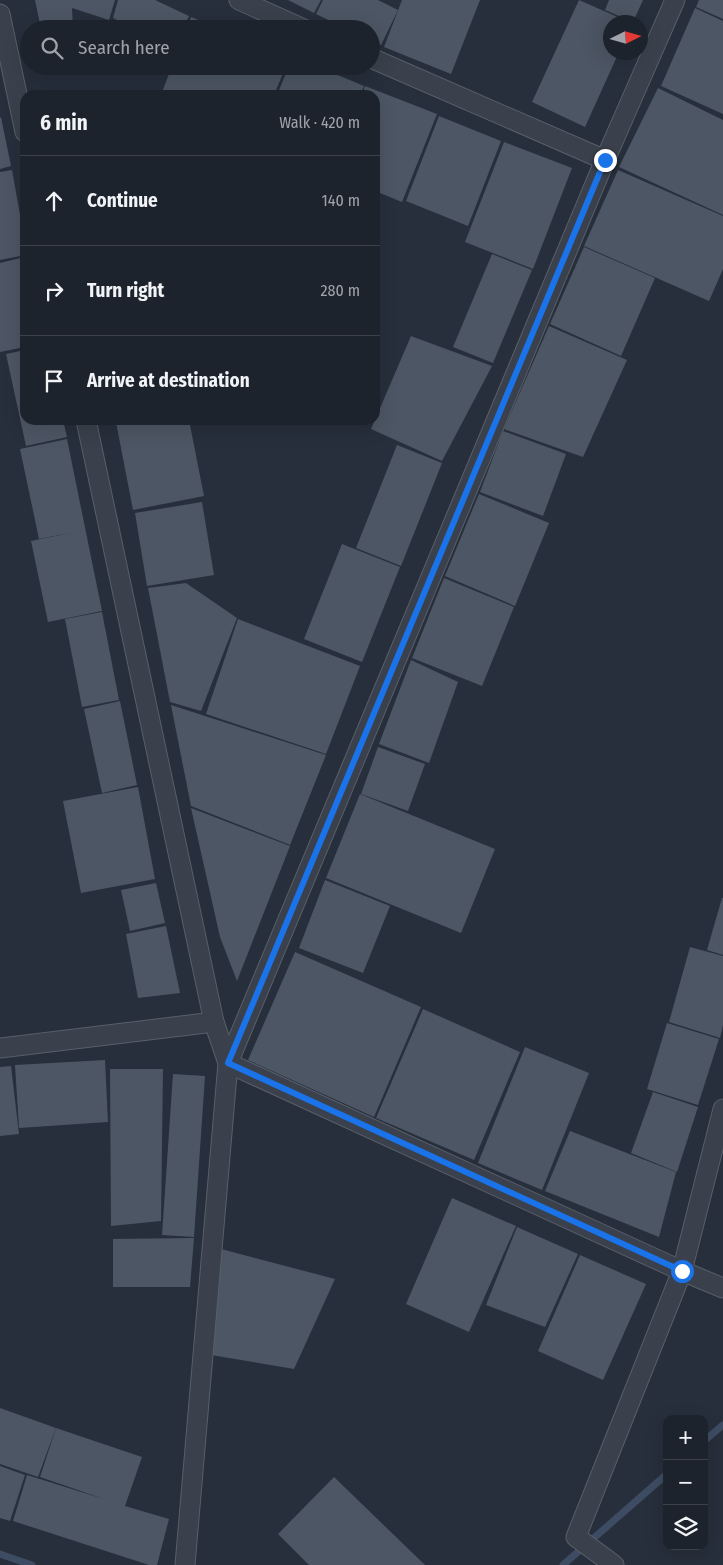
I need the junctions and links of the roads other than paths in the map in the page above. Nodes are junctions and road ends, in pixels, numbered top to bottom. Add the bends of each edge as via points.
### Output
1 (239, 0) edge
2 (675, 0) edge
3 (0, 14) edge
4 (284, 20) edge
5 (380, 62) edge
6 (20, 108) edge
7 (605, 160) junction
8 (87, 425) edge
9 (214, 1022) junction
10 (0, 1048) edge
11 (228, 1063) junction
12 (723, 1109) edge
13 (682, 1271) junction
14 (723, 1288) edge
15 (609, 1561) edge
16 (186, 1565) edge

1 - 4 street
2 - 7 street
3 - 6 street
5 - 7 street
7 - 11 street
8 - 9 street
9 - 10 street
9 - 11 street
11 - 13 street
11 - 16 street
12 - 13 street
13 - 14 street
13 - 15 street via 576,1537

